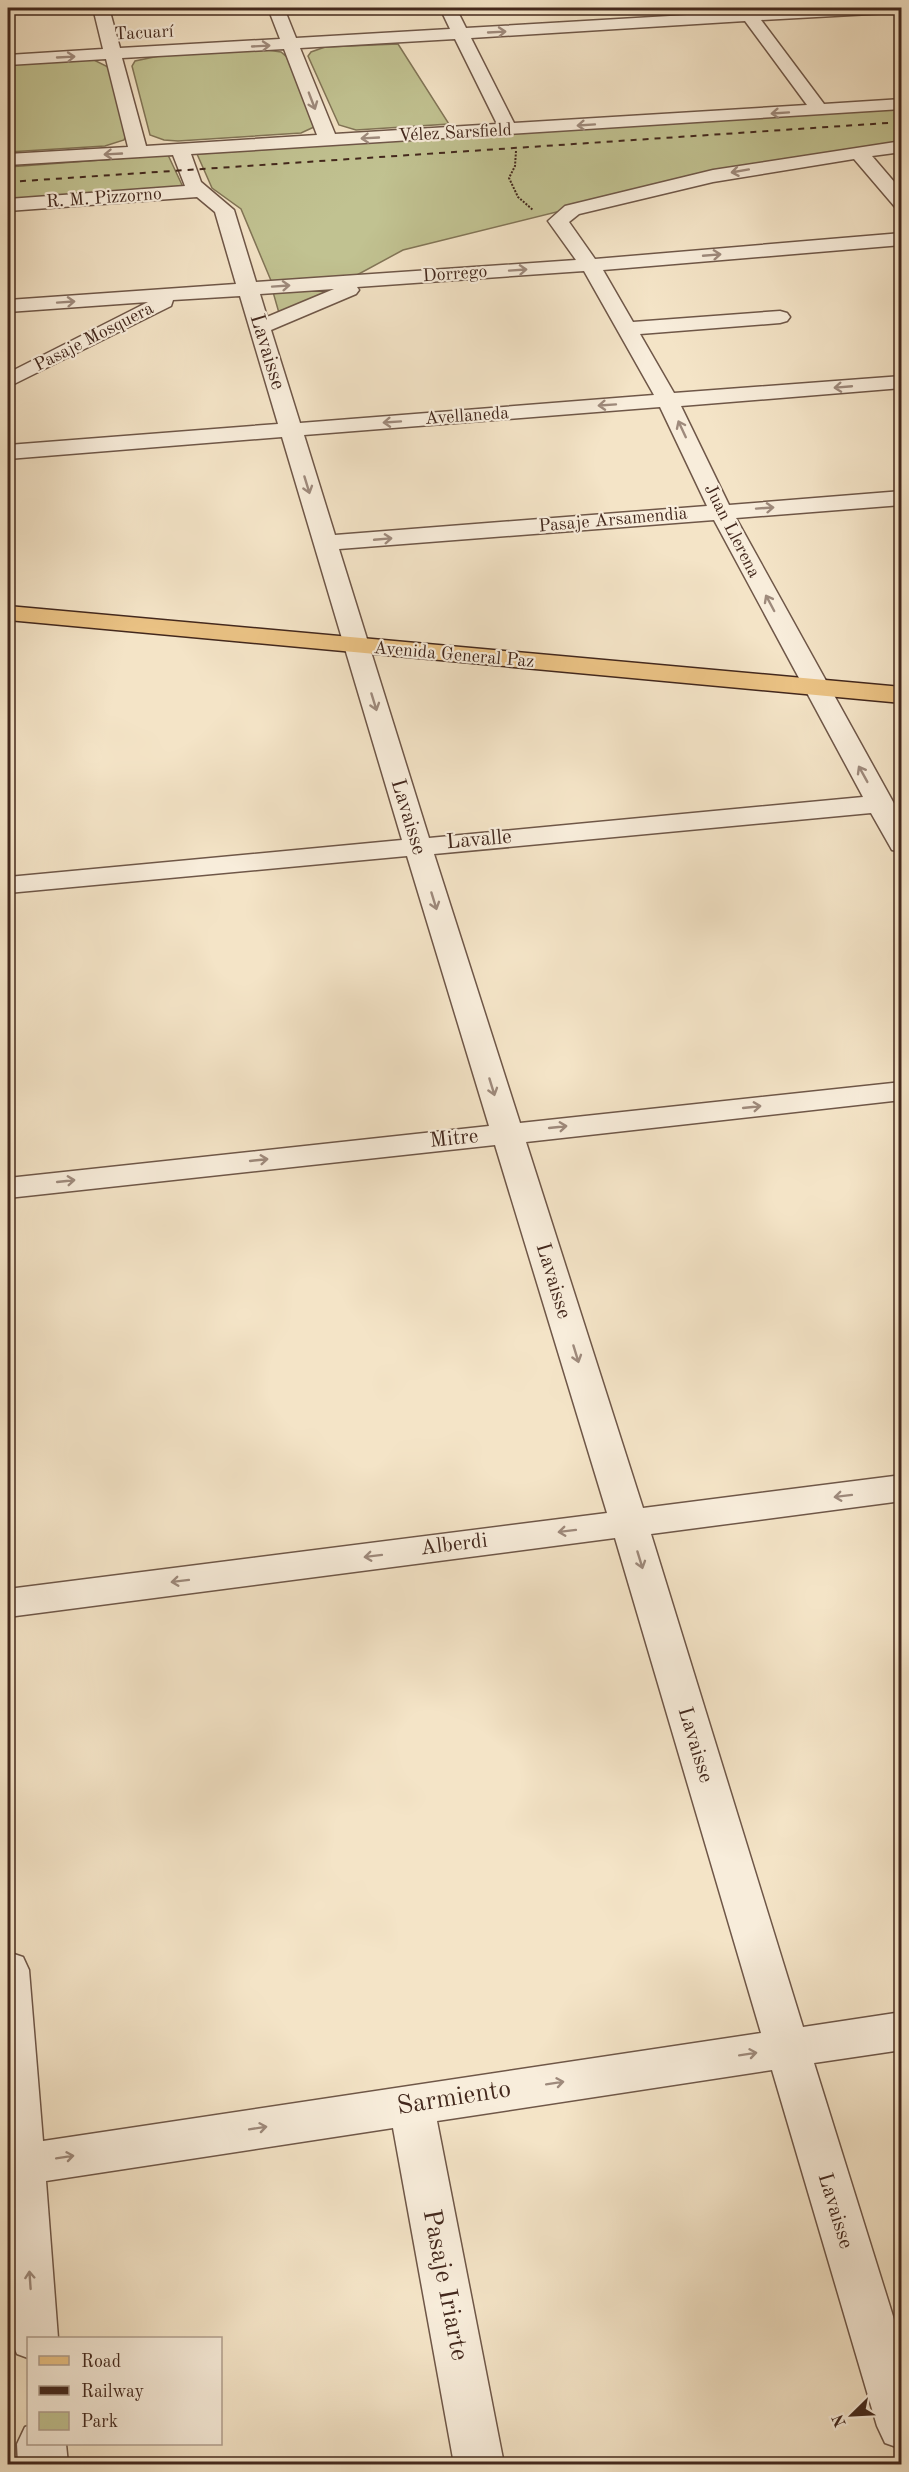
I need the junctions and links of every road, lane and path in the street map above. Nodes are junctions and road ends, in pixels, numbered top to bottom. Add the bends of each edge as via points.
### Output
1 (101, 8) edge
2 (276, 8) edge
3 (448, 8) edge
4 (889, 8) edge
5 (746, 12) edge
6 (462, 34) junction
7 (290, 44) junction
8 (114, 54) junction
9 (8, 60) edge
10 (902, 104) edge
11 (820, 110) junction
12 (509, 130) junction
13 (328, 140) junction
14 (902, 146) edge
15 (180, 150) junction
16 (138, 152) junction
17 (858, 152) junction
18 (8, 160) edge
19 (201, 191) junction
20 (902, 203) edge
21 (8, 205) edge
22 (558, 221) junction
23 (902, 239) edge
24 (590, 265) junction
25 (371, 280) junction
26 (248, 289) junction
27 (180, 294) junction
28 (8, 306) edge
29 (780, 317) dead end
30 (259, 328) junction
31 (627, 329) junction
32 (8, 381) edge
33 (902, 382) edge
34 (668, 400) junction
35 (290, 429) junction
36 (8, 452) edge
37 (32, 452) junction
38 (8, 469) edge
39 (902, 498) edge
40 (721, 512) junction
41 (324, 543) junction
42 (8, 613) edge
43 (357, 646) junction
44 (815, 687) junction
45 (902, 694) edge
46 (880, 804) junction
47 (902, 844) edge
48 (417, 845) junction
49 (8, 885) edge
50 (902, 1091) edge
51 (507, 1133) junction
52 (8, 1188) edge
53 (902, 1488) edge
54 (629, 1523) junction
55 (8, 1603) edge
56 (8, 1970) edge
57 (902, 2031) edge
58 (785, 2049) junction
59 (411, 2105) junction
60 (14, 2165) edge
61 (34, 2337) edge
62 (902, 2426) edge
63 (42, 2445) edge
64 (43, 2464) edge
65 (479, 2464) edge

1 - 8 street
2 - 7 street
3 - 6 street
4 - 5 street, Tacuarí
6 -> 5 street, Tacuarí
5 - 11 street
6 - 7 street, Tacuarí
6 - 12 street
8 -> 7 street, Tacuarí
7 -> 13 street
9 -> 8 street, Tacuarí
8 - 16 street
10 - 11 street, Vélez Sarsfield
11 -> 12 street, Vélez Sarsfield
12 -> 13 street, Vélez Sarsfield
12 - 22 path via 516,146 515,166 509,178 513,192 546,223
13 - 15 street, Vélez Sarsfield
14 - 17 street
15 - 16 street, Vélez Sarsfield
15 - 19 street, Lavaisse via 193,184
16 -> 18 street, Vélez Sarsfield
17 - 20 street
17 -> 22 street via 713,176 572,210
19 - 21 street, R. M. Pizzorno
19 - 26 street, Lavaisse via 224,210
22 - 24 street, Juan Llerena
24 -> 23 street, Dorrego
25 -> 24 street, Dorrego
24 - 31 street, Juan Llerena
26 -> 25 street, Dorrego
25 - 30 street
26 - 27 street, Dorrego
26 - 30 street, Lavaisse
28 -> 27 street, Dorrego
27 - 32 street, Pasaje Mosquera
29 - 31 street
30 - 35 street, Lavaisse
31 - 34 street, Juan Llerena
33 -> 34 street, Avellaneda
34 -> 35 street, Avellaneda
40 -> 34 street, Juan Llerena
35 - 37 street, Avellaneda
35 -> 41 street, Lavaisse
36 - 37 street, Avellaneda
37 - 38 street
40 -> 39 street, Pasaje Arsamendia
41 -> 40 street, Pasaje Arsamendia
44 -> 40 street, Juan Llerena
41 - 43 street, Lavaisse
42 - 43 main road, Avenida General Paz
43 - 44 main road, Avenida General Paz
43 -> 48 street, Lavaisse
44 - 45 main road, Avenida General Paz
46 -> 44 street, Juan Llerena
46 - 47 street, Juan Llerena
46 - 48 street, Lavalle
48 - 49 street, Lavalle
48 -> 51 street, Lavaisse
51 -> 50 street, Mitre
52 -> 51 street, Mitre
51 -> 54 street, Lavaisse
53 -> 54 street, Alberdi
54 -> 55 street, Alberdi
54 -> 58 street, Lavaisse
56 - 60 street
57 - 58 street, Sarmiento
59 -> 58 street, Sarmiento
58 - 62 street, Lavaisse
60 -> 59 street, Sarmiento
59 - 65 street, Pasaje Iriarte
61 -> 60 street
63 - 64 street

